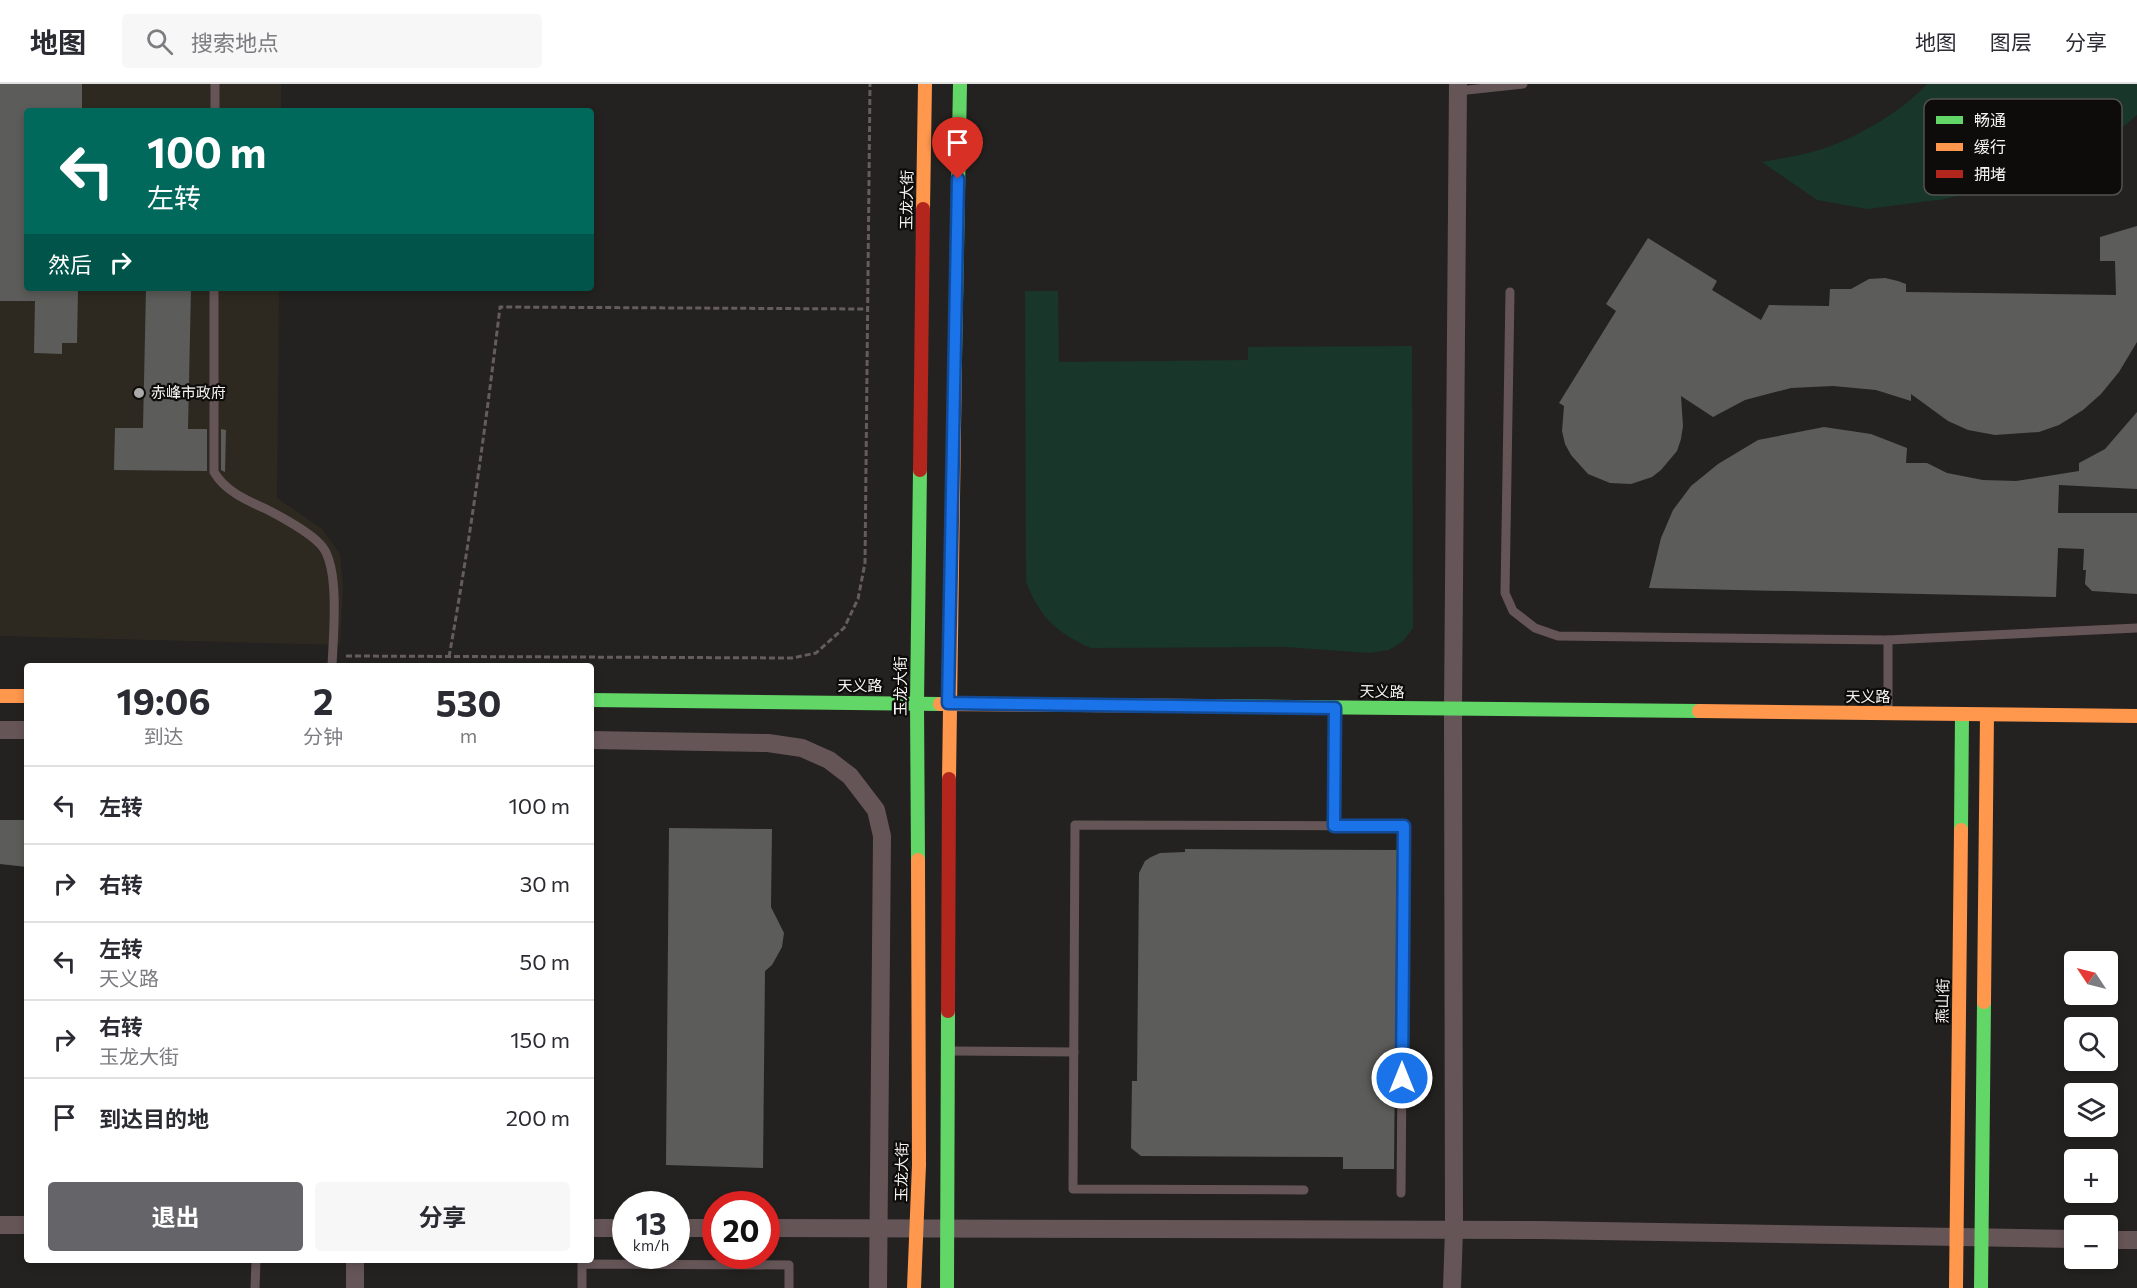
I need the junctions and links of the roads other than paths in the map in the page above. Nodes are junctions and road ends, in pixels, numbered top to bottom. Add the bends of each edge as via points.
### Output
1 (215, 84) edge
2 (925, 84) edge
3 (960, 84) edge
4 (1523, 84) edge
5 (1458, 88) edge
6 (215, 108) edge
7 (214, 291) edge
8 (1510, 292) dead end
9 (2137, 628) edge
10 (1888, 640) junction
11 (332, 661) edge
12 (0, 696) edge
13 (24, 696) edge
14 (594, 700) edge
15 (917, 702) junction
16 (948, 703) junction
17 (1335, 708) junction
18 (1453, 710) junction
19 (1888, 714) junction
20 (1962, 715) junction
21 (1987, 715) junction
22 (2137, 716) edge
23 (0, 730) edge
24 (24, 730) edge
25 (594, 740) edge
26 (1334, 826) junction
27 (947, 1051) junction
28 (1074, 1052) junction
29 (1304, 1190) dead end
30 (1401, 1193) dead end
31 (0, 1225) edge
32 (24, 1225) edge
33 (879, 1227) junction
34 (916, 1227) junction
35 (594, 1228) edge
36 (612, 1228) edge
37 (780, 1228) edge
38 (946, 1228) junction
39 (1454, 1230) junction
40 (1957, 1237) junction
41 (1981, 1238) junction
42 (2064, 1239) edge
43 (2118, 1240) edge
44 (2137, 1240) edge
45 (256, 1263) edge
46 (355, 1263) edge
47 (255, 1288) edge
48 (355, 1288) edge
49 (582, 1288) edge
50 (789, 1288) edge
51 (878, 1288) edge
52 (914, 1288) edge
53 (947, 1288) edge
54 (1452, 1288) edge
55 (1956, 1288) edge
56 (1981, 1288) edge

1 - 6 lane
2 - 15 main road, 玉龙大街
3 - 16 main road
4 - 5 lane
5 - 18 street
7 - 11 lane via 214,472 232,491 321,544 334,588
8 - 10 lane via 1505,592 1513,611 1535,628 1558,636
9 - 10 lane
10 - 19 lane
12 - 13 main road
14 - 15 main road, 天义路
15 - 16 main road, 天义路
15 - 34 main road, 玉龙大街
16 - 17 main road, 天义路
16 - 27 main road
17 - 18 main road, 天义路
17 - 26 lane
18 - 19 main road, 天义路
18 - 39 street
19 - 20 main road, 天义路
20 - 21 main road, 天义路
20 - 40 main road, 燕山街
21 - 22 main road, 天义路
21 - 41 main road
23 - 24 street
25 - 33 street via 768,743 802,748 829,760 850,776 876,810 882,836
26 - 28 lane via 1075,825
26 - 30 lane via 1404,826
27 - 28 lane
27 - 38 main road
28 - 29 lane via 1072,1189
31 - 32 street
33 - 34 street
33 - 37 street
33 - 51 street
34 - 38 street
34 - 52 main road, 玉龙大街
35 - 36 street
38 - 39 street
38 - 53 main road
39 - 40 street
39 - 54 street
40 - 41 street
40 - 55 main road, 燕山街
41 - 42 street
41 - 56 main road
43 - 44 street
45 - 47 lane
46 - 48 street
49 - 50 lane via 582,1264 789,1265

